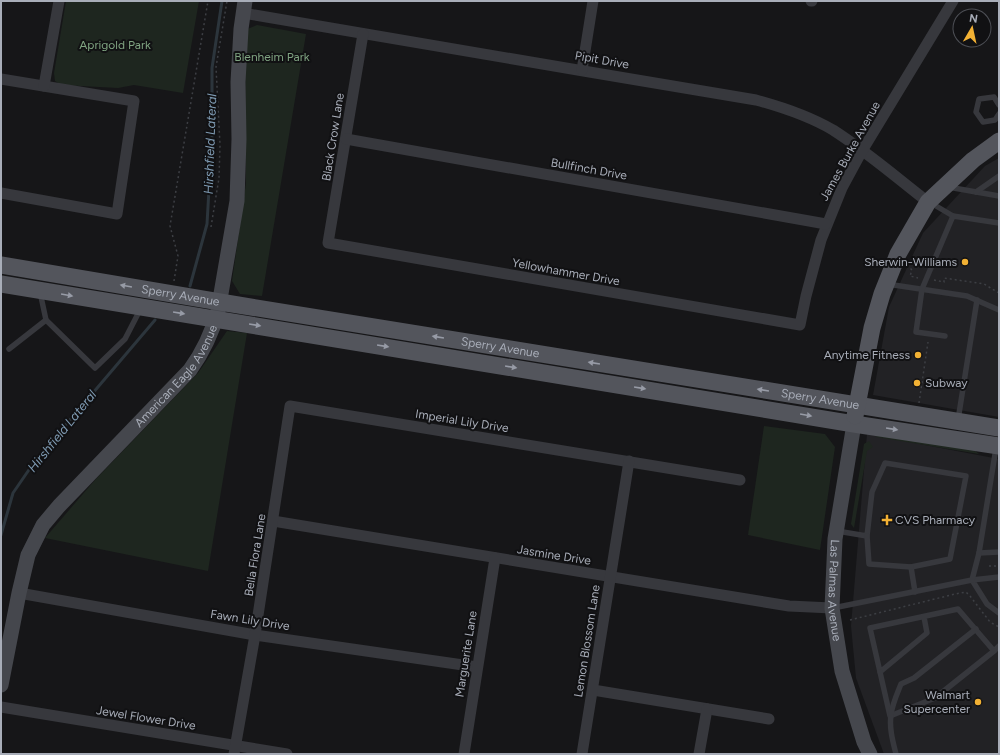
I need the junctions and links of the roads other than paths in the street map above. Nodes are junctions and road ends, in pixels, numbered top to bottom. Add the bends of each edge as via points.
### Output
1 (59, 1) edge
2 (593, 1) edge
3 (953, 1) edge
4 (244, 7) edge
5 (363, 34) junction
6 (582, 70) junction
7 (1, 79) edge
8 (44, 86) junction
9 (999, 105) edge
10 (999, 114) edge
11 (995, 120) junction
12 (999, 127) edge
13 (346, 139) junction
14 (999, 141) edge
15 (862, 151) junction
16 (999, 176) edge
17 (944, 186) junction
18 (976, 192) junction
19 (1, 193) edge
20 (999, 196) edge
21 (928, 202) junction
22 (954, 216) junction
23 (999, 223) edge
24 (826, 224) junction
25 (328, 243) joint
26 (1, 265) edge
27 (886, 283) junction
28 (1, 284) edge
29 (922, 289) junction
30 (40, 290) junction
31 (977, 300) junction
32 (220, 302) junction
33 (141, 307) junction
34 (999, 310) edge
35 (216, 319) junction
36 (46, 320) junction
37 (800, 325) joint
38 (945, 336) dead end
39 (9, 349) dead end
40 (857, 405) junction
41 (290, 406) joint
42 (957, 421) junction
43 (854, 424) junction
44 (999, 428) edge
45 (998, 446) edge
46 (629, 461) junction
47 (740, 480) dead end
48 (273, 521) junction
49 (836, 531) junction
50 (867, 536) junction
51 (999, 552) edge
52 (979, 553) junction
53 (495, 558) junction
54 (911, 567) junction
55 (999, 576) edge
56 (610, 577) junction
57 (972, 580) junction
58 (915, 592) junction
59 (19, 593) junction
60 (832, 608) junction
61 (999, 613) edge
62 (924, 617) junction
63 (976, 628) junction
64 (255, 635) junction
65 (999, 646) edge
66 (994, 650) junction
67 (477, 668) junction
68 (880, 672) junction
69 (1, 685) edge
70 (593, 690) junction
71 (1, 707) edge
72 (707, 709) junction
73 (890, 716) junction
74 (768, 719) dead end
75 (234, 750) edge
76 (287, 754) edge
77 (464, 754) edge
78 (582, 754) edge
79 (699, 754) edge
80 (870, 754) edge
81 (896, 754) edge

1 - 8 street
2 - 6 street
3 - 15 street, James Burke Avenue
4 - 5 street, Pipit Drive
4 - 32 street, American Eagle Avenue via 238,82 240,139 236,201
5 - 6 street, Pipit Drive
5 - 13 street, Black Crow Lane
6 - 15 street, Pipit Drive via 756,100 787,108 832,130
7 - 8 street
8 - 19 street via 134,101 117,214
9 - 11 lane via 994,97 979,99 976,112 983,122
10 - 11 lane
11 - 12 lane
13 - 24 street, Bullfinch Drive
13 - 25 street, Black Crow Lane
14 - 17 main road
15 - 21 street, Pipit Drive
15 - 24 street, James Burke Avenue
16 - 18 lane
17 - 18 lane
17 - 21 main road
18 - 20 lane
21 - 22 lane
21 - 27 main road via 898,254
22 - 23 lane
22 - 29 lane
24 - 37 street, James Burke Avenue
25 - 37 street, Yellowhammer Drive
32 -> 26 main road, Sperry Avenue
27 - 29 lane
27 - 40 main road via 872,328
28 - 30 main road, Sperry Avenue
29 - 31 lane
29 - 38 lane via 916,332
30 -> 33 main road, Sperry Avenue
30 - 36 lane
31 - 34 lane
31 - 42 lane
32 - 35 street, American Eagle Avenue
40 -> 32 main road, Sperry Avenue
33 -> 35 main road, Sperry Avenue
33 - 36 lane via 124,339 95,368
35 -> 43 main road, Sperry Avenue
35 - 59 street, American Eagle Avenue via 202,351 190,370 43,525 28,555
36 - 39 lane
40 - 42 main road, Sperry Avenue
40 - 43 main road
41 - 46 street, Imperial Lily Drive
41 - 48 street, Bella Flora Lane
42 - 44 main road, Sperry Avenue
43 -> 45 main road, Sperry Avenue
43 - 49 street, Las Palmas Avenue
45 - 52 lane
46 - 47 street, Imperial Lily Drive
46 - 56 street, Lemon Blossom Lane
48 - 53 street, Jasmine Drive
48 - 64 street, Bella Flora Lane
49 - 50 lane
49 - 60 street, Las Palmas Avenue
50 - 54 lane via 869,564
50 - 54 lane via 872,492 885,463 966,476 950,559
51 - 52 lane
52 - 57 lane
53 - 56 street, Jasmine Drive
53 - 67 street, Marguerite Lane
54 - 58 lane
55 - 57 lane
56 - 60 street, Jasmine Drive via 788,606
56 - 70 street, Lemon Blossom Lane
57 - 58 lane
57 - 61 lane via 987,604
58 - 60 lane
59 - 64 street, Fawn Lily Drive
59 - 69 street, American Eagle Avenue
60 - 80 street, Las Palmas Avenue via 842,671
62 - 63 lane via 958,609
62 - 68 lane via 927,633
62 - 68 lane via 870,628
63 - 66 lane
63 - 73 lane via 914,678 900,684
64 - 67 street, Fawn Lily Drive
64 - 75 street, Bella Flora Lane
65 - 66 lane
66 - 73 lane via 935,698
67 - 77 street, Marguerite Lane
68 - 73 lane
70 - 72 street
70 - 78 street, Lemon Blossom Lane
71 - 75 street, Jewel Flower Drive
72 - 74 street
72 - 79 street
73 - 81 lane
75 - 76 street, Jewel Flower Drive

